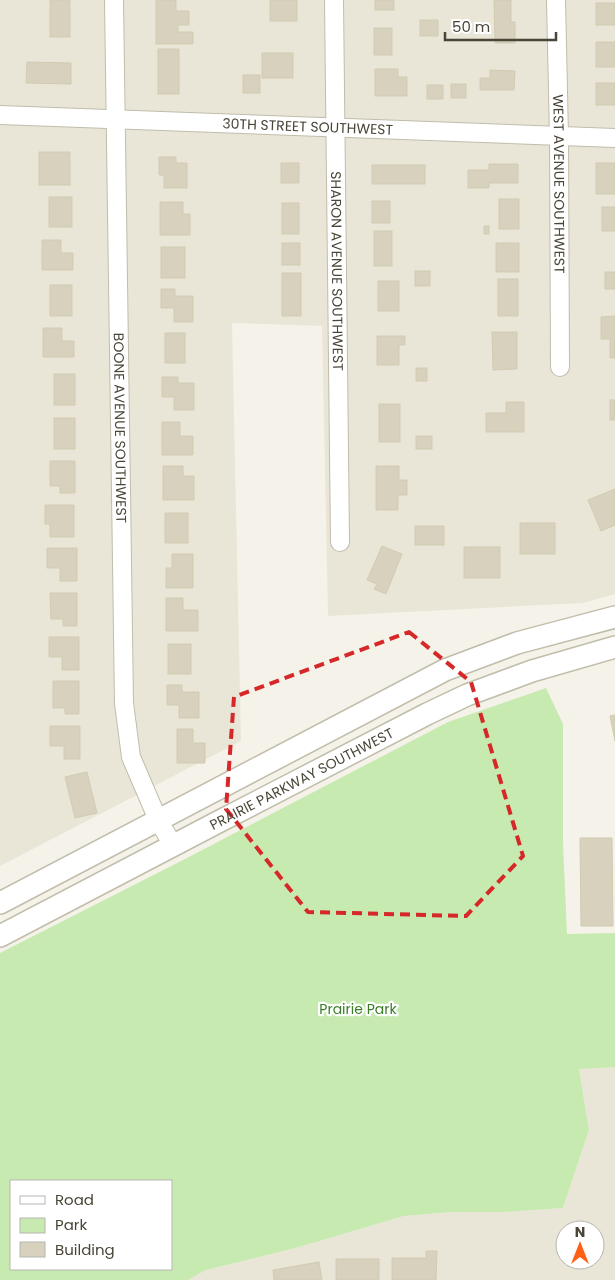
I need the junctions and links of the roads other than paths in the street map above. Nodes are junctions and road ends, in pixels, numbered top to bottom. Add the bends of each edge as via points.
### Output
1 (114, 0) edge
2 (334, 0) edge
3 (556, 0) edge
4 (0, 115) edge
5 (115, 119) junction
6 (336, 127) junction
7 (559, 137) junction
8 (615, 138) edge
9 (560, 367) dead end
10 (340, 542) dead end
11 (615, 617) edge
12 (615, 648) edge
13 (158, 820) junction
14 (173, 845) junction
15 (0, 902) edge
16 (0, 936) edge

1 - 5 street, BOONE AVENUE SOUTHWEST
2 - 6 street, SHARON AVENUE SOUTHWEST
3 - 7 street, WEST AVENUE SOUTHWEST
4 - 5 street, 30TH STREET SOUTHWEST
5 - 6 street, 30TH STREET SOUTHWEST
5 - 13 street, BOONE AVENUE SOUTHWEST via 124,703 131,757
6 - 7 street, 30TH STREET SOUTHWEST
6 - 10 street, SHARON AVENUE SOUTHWEST
7 - 8 street, 30TH STREET SOUTHWEST
7 - 9 street, WEST AVENUE SOUTHWEST
11 - 13 street, PRAIRIE PARKWAY SOUTHWEST via 517,643 445,670
12 - 14 street, PRAIRIE PARKWAY SOUTHWEST via 532,671 467,695
13 - 14 street, BOONE AVENUE SOUTHWEST
13 - 15 street, PRAIRIE PARKWAY SOUTHWEST
14 - 16 street, PRAIRIE PARKWAY SOUTHWEST

